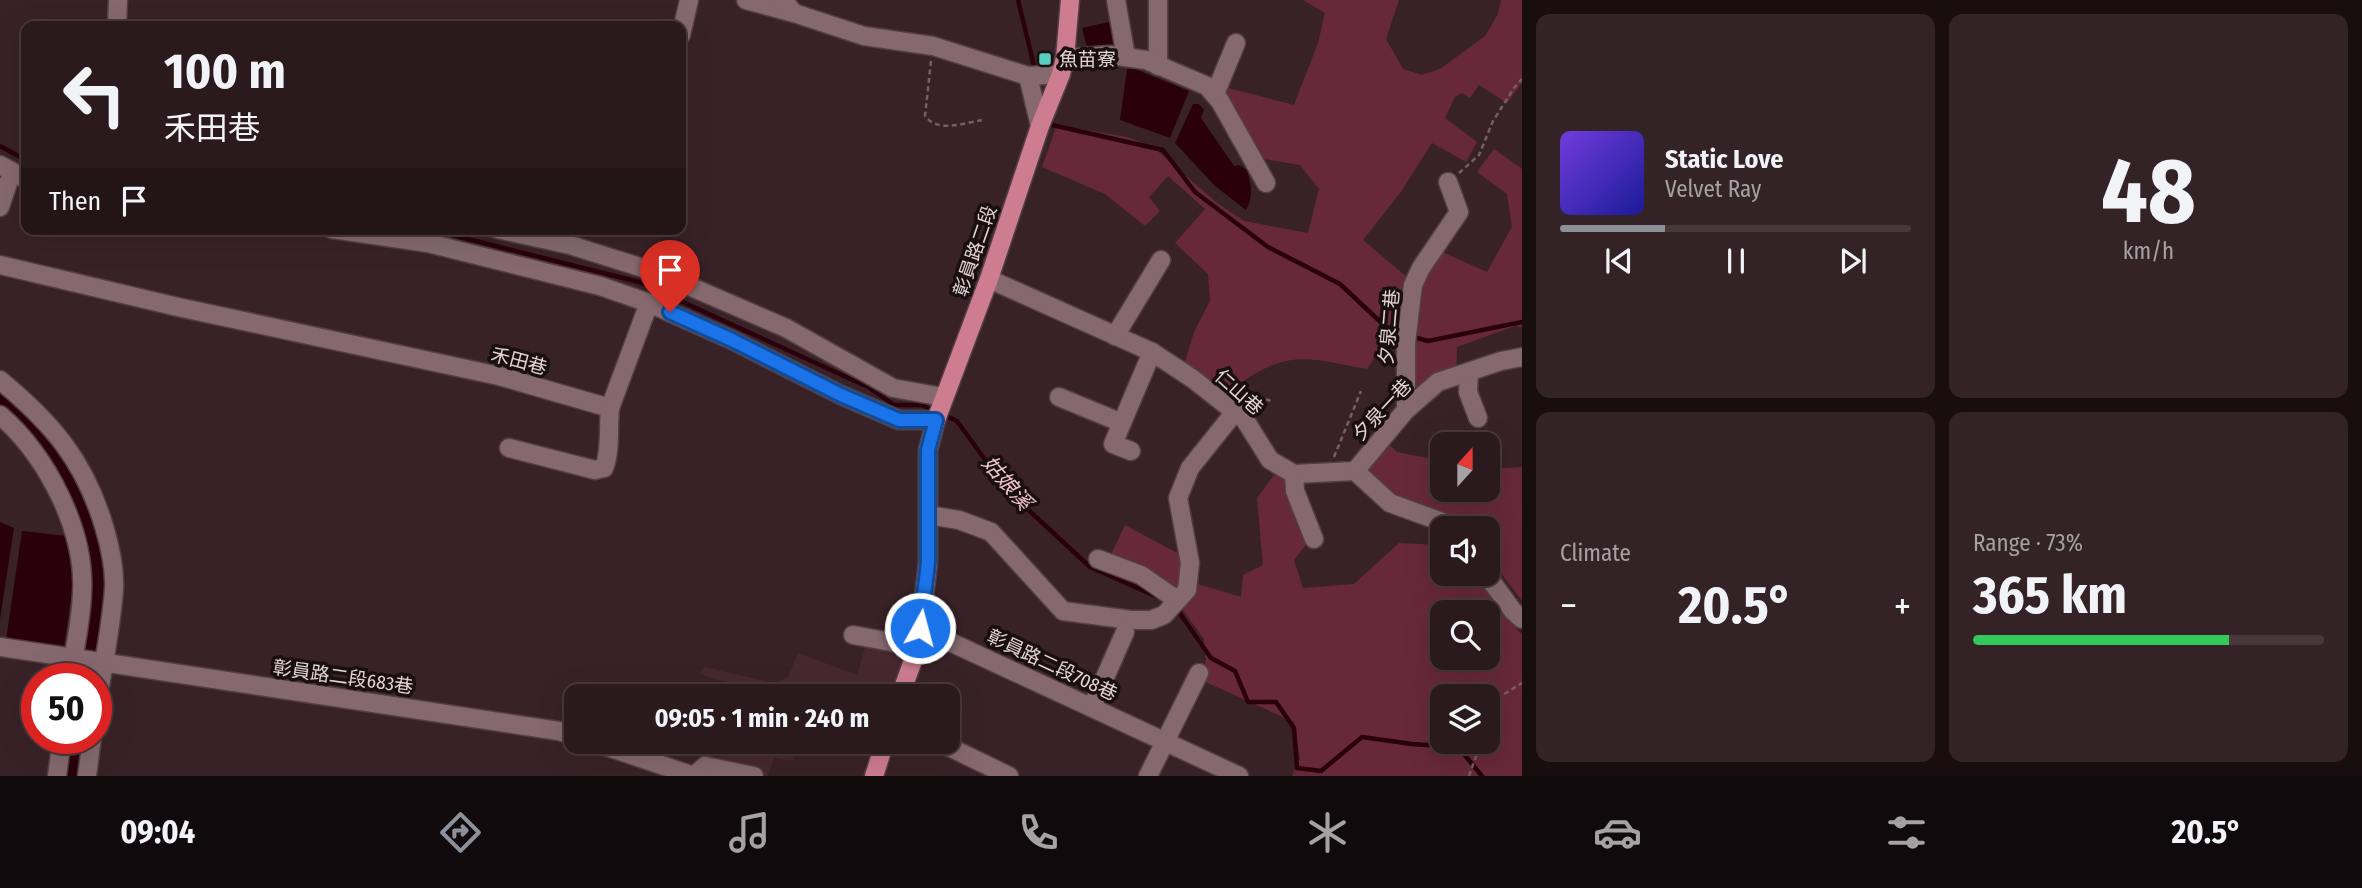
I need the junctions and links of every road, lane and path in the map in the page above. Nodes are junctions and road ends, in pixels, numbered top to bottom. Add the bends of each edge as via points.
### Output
1 (118, 0) edge
2 (689, 0) edge
3 (746, 0) edge
4 (1070, 0) edge
5 (1116, 0) edge
6 (1158, 0) edge
7 (789, 7) edge
8 (117, 21) edge
9 (684, 21) edge
10 (1236, 43) dead end
11 (933, 46) junction
12 (1126, 57) junction
13 (1063, 66) junction
14 (1158, 66) junction
15 (1028, 76) junction
16 (1522, 79) edge
17 (1215, 94) junction
18 (1045, 114) junction
19 (982, 121) dead end
20 (0, 165) edge
21 (21, 176) edge
22 (1448, 182) joint
23 (8, 183) dead end
24 (1266, 183) dead end
25 (0, 206) edge
26 (524, 235) edge
27 (429, 236) edge
28 (1161, 260) dead end
29 (0, 265) edge
30 (989, 279) junction
31 (649, 303) junction
32 (1115, 336) junction
33 (1152, 352) junction
34 (1522, 358) edge
35 (1469, 372) junction
36 (0, 380) edge
37 (1361, 391) dead end
38 (943, 397) junction
39 (1059, 397) dead end
40 (1219, 398) junction
41 (1271, 401) dead end
42 (610, 408) junction
43 (1406, 410) junction
44 (1234, 413) junction
45 (0, 415) edge
46 (1478, 418) dead end
47 (936, 420) junction
48 (1122, 423) junction
49 (509, 448) dead end
50 (1131, 451) dead end
51 (1354, 471) junction
52 (1294, 474) junction
53 (1328, 474) junction
54 (928, 515) junction
55 (1430, 518) edge
56 (1314, 540) dead end
57 (1098, 559) dead end
58 (1496, 586) edge
59 (1177, 600) junction
60 (1522, 619) edge
61 (1128, 626) junction
62 (920, 628) junction
63 (853, 635) dead end
64 (0, 647) edge
65 (918, 647) junction
66 (73, 659) junction
67 (72, 663) edge
68 (97, 663) edge
69 (103, 663) edge
70 (112, 665) edge
71 (1199, 673) dead end
72 (1522, 683) edge
73 (904, 684) edge
74 (1500, 697) edge
75 (1092, 706) junction
76 (564, 732) edge
77 (1165, 742) junction
78 (960, 752) edge
79 (60, 754) edge
80 (90, 754) edge
81 (629, 754) edge
82 (881, 754) edge
83 (1477, 754) edge
84 (57, 776) edge
85 (87, 776) edge
86 (754, 776) edge
87 (874, 776) edge
88 (1009, 776) edge
89 (1148, 776) edge
90 (1239, 776) edge
91 (1469, 776) edge

1 - 8 lane
2 - 9 lane
3 - 7 lane
4 - 13 main road, 彰員路二段
5 - 12 lane
6 - 14 lane
7 - 11 lane via 864,36
10 - 17 lane
11 - 15 lane
11 - 19 path via 925,116 948,126
12 - 13 lane via 1111,55
12 - 14 lane
13 - 15 lane
13 - 18 main road, 彰員路二段
14 - 17 lane via 1207,86
15 - 18 lane
16 - 22 path via 1493,121 1479,155
17 - 24 lane
18 - 30 main road, 彰員路二段
20 - 21 lane
22 - 43 lane, 夕泉二巷 via 1459,212 1412,285
23 - 25 lane
26 - 38 lane via 659,273 786,328 893,388
27 - 31 lane
28 - 32 lane
29 - 42 lane, 禾田巷 via 499,376
30 - 32 lane, 仁山巷
30 - 38 main road, 彰員路二段
31 - 42 lane
31 - 47 lane via 899,420
32 - 33 lane, 仁山巷
33 - 40 lane, 仁山巷
33 - 48 lane
34 - 35 lane, 夕泉一巷
35 - 43 lane, 夕泉一巷 via 1438,382
35 - 46 lane via 1468,392
36 - 69 lane via 54,431 94,493 111,549 114,588
37 - 53 path
38 - 47 main road, 彰員路二段
39 - 48 lane
40 - 41 path via 1237,389
40 - 44 lane, 仁山巷
42 - 49 lane via 604,468 595,470
43 - 51 lane, 夕泉一巷
44 - 52 lane, 仁山巷 via 1245,420 1270,460
44 - 59 lane via 1190,468 1178,498 1190,563 1186,590
45 - 66 lane via 37,455 68,511 80,551 83,593
47 - 54 main road via 928,450
48 - 50 lane via 1113,444
51 - 53 lane
51 - 55 lane via 1390,503
52 - 53 lane
52 - 56 lane via 1294,491
54 - 61 lane via 991,532 1063,611
54 - 62 main road
57 - 59 lane via 1141,575
58 - 60 lane
59 - 61 lane via 1164,615
61 - 75 lane
62 - 65 main road
62 - 75 lane, 彰員路二段708巷
63 - 65 lane
64 - 66 lane, 彰員路二段683巷
65 - 73 main road
66 - 67 lane
66 - 68 lane, 彰員路二段683巷
70 - 76 lane, 彰員路二段683巷
71 - 77 lane
72 - 74 path
75 - 77 lane, 彰員路二段708巷
77 - 89 lane
77 - 90 lane, 彰員路二段708巷
78 - 88 lane
79 - 84 lane
80 - 85 lane
81 - 86 lane via 694,776 705,766
82 - 87 main road
83 - 91 path

